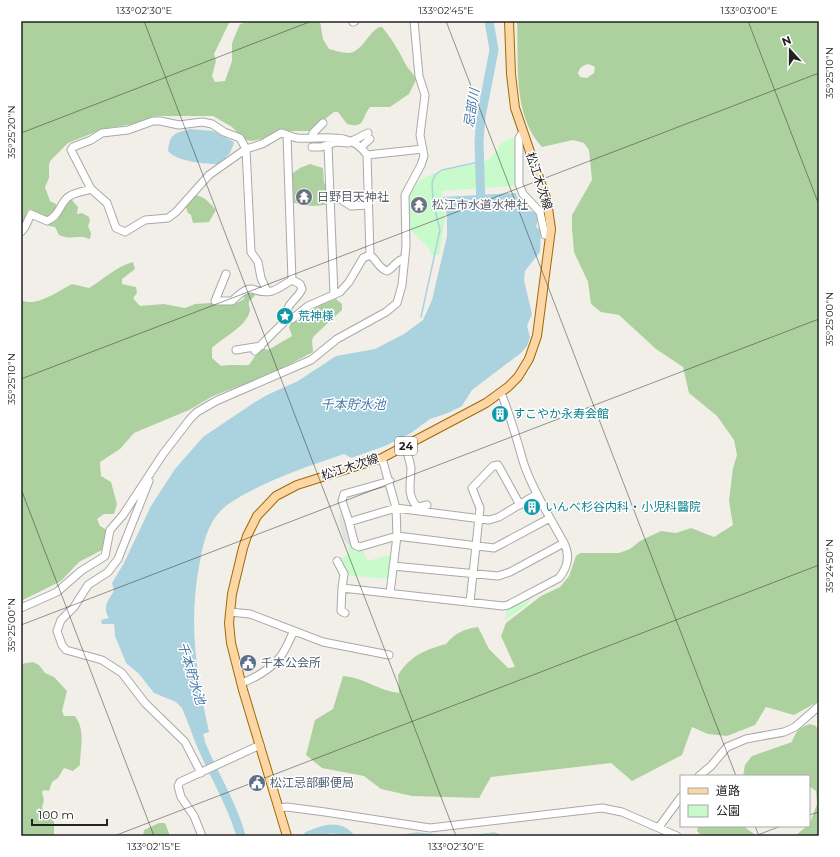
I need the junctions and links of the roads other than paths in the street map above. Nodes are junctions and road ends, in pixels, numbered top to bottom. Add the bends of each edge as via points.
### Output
1 (414, 21) edge
2 (509, 21) edge
3 (323, 123) dead end
4 (522, 133) junction
5 (286, 134) junction
6 (312, 138) junction
7 (352, 142) junction
8 (328, 145) junction
9 (312, 147) dead end
10 (361, 147) junction
11 (246, 149) junction
12 (423, 149) junction
13 (367, 155) junction
14 (91, 189) junction
15 (334, 199) dead end
16 (368, 205) junction
17 (21, 232) edge
18 (545, 235) dead end
19 (370, 255) junction
20 (404, 259) junction
21 (252, 263) dead end
22 (226, 274) dead end
23 (261, 275) junction
24 (292, 280) junction
25 (267, 291) junction
26 (334, 294) junction
27 (288, 318) junction
28 (236, 350) dead end
29 (501, 393) junction
30 (405, 446) junction
31 (382, 458) junction
32 (155, 466) junction
33 (390, 481) junction
34 (537, 494) junction
35 (427, 505) dead end
36 (520, 505) junction
37 (396, 508) junction
38 (550, 518) junction
39 (479, 520) junction
40 (349, 522) junction
41 (397, 536) junction
42 (564, 543) junction
43 (476, 546) junction
44 (338, 561) dead end
45 (393, 566) junction
46 (473, 575) junction
47 (342, 588) junction
48 (390, 593) junction
49 (470, 602) junction
50 (21, 608) edge
51 (230, 612) junction
52 (345, 613) dead end
53 (294, 631) junction
54 (389, 655) dead end
55 (241, 683) junction
56 (819, 706) edge
57 (260, 745) junction
58 (202, 772) junction
59 (700, 775) edge
60 (680, 798) edge
61 (279, 808) junction
62 (659, 828) junction
63 (202, 836) edge
64 (287, 836) edge
65 (677, 836) edge

1 - 12 street via 419,76 425,95 420,132
2 - 4 main road, 松江木次線 / 24 via 512,92
3 - 6 street via 313,133
4 - 18 street via 519,138 519,184 540,212
4 - 29 main road, 松江木次線 / 24 via 547,201 550,242 534,349 518,377
5 - 6 street via 296,138
5 - 11 street via 279,134 262,144
5 - 24 street
6 - 7 street via 341,137
7 - 8 street
7 - 10 street
7 - 10 street via 369,136
8 - 9 street
8 - 26 street
10 - 13 street
11 - 14 street via 209,175 168,218 145,220 124,232 116,228 107,203
11 - 14 street via 240,138 212,124 202,122 179,125 153,121 128,130 102,133 71,150
11 - 23 street via 251,252 258,262
12 - 13 street
12 - 20 street via 421,165 405,195
13 - 16 street
14 - 17 street via 70,195 54,218 47,221 31,214
15 - 16 street via 340,199 350,206
16 - 19 street
19 - 20 street via 387,271
19 - 26 street via 363,258 344,289
20 - 32 street via 400,296 390,309 337,339 311,360 197,412
21 - 23 street
22 - 25 street via 215,301 232,301 243,290 249,288
23 - 25 street
24 - 25 street
24 - 27 street via 300,284 302,289 287,310
26 - 27 street via 308,306 296,317
27 - 28 street via 258,349
29 - 30 main road, 松江木次線 / 24
29 - 34 street via 516,429 523,461
30 - 31 main road, 松江木次線 / 24
30 - 35 street via 411,467 411,496 418,507
31 - 33 street
31 - 51 main road, 松江木次線 / 24 via 297,485 276,496 266,506 257,516 247,536 233,588
32 - 50 street via 123,515 110,530 105,556 57,592
32 - 58 street via 118,559 108,572 88,585 74,608 61,620 57,631 66,650 102,660 122,674 145,703 185,742
33 - 37 street
33 - 40 street via 344,494 342,501
34 - 36 street
34 - 38 street
36 - 39 street via 494,518
36 - 39 street via 498,465 493,466 472,488 479,504
37 - 39 street
37 - 40 street
37 - 41 street
38 - 42 street
38 - 43 street via 497,547
39 - 43 street
40 - 41 street via 355,545 358,547
41 - 43 street
41 - 45 street
42 - 46 street via 504,574
42 - 49 street via 568,557 564,573 559,578 508,605
43 - 46 street
44 - 47 street via 344,574
45 - 46 street
45 - 48 street
46 - 49 street
47 - 48 street
47 - 52 street via 340,607 341,612
48 - 49 street
51 - 53 street via 250,614
51 - 55 main road, 松江木次線 / 24 via 231,642
53 - 54 street via 323,642
53 - 55 street via 276,662 250,680
55 - 57 main road, 松江木次線 / 24
56 - 59 street via 784,732 746,739 727,747
57 - 58 street
57 - 61 main road, 松江木次線 / 24
58 - 63 street via 180,782 178,789
60 - 62 street
61 - 62 street via 288,807 430,828 602,808 622,812
61 - 64 main road, 松江木次線 / 24
62 - 65 street

